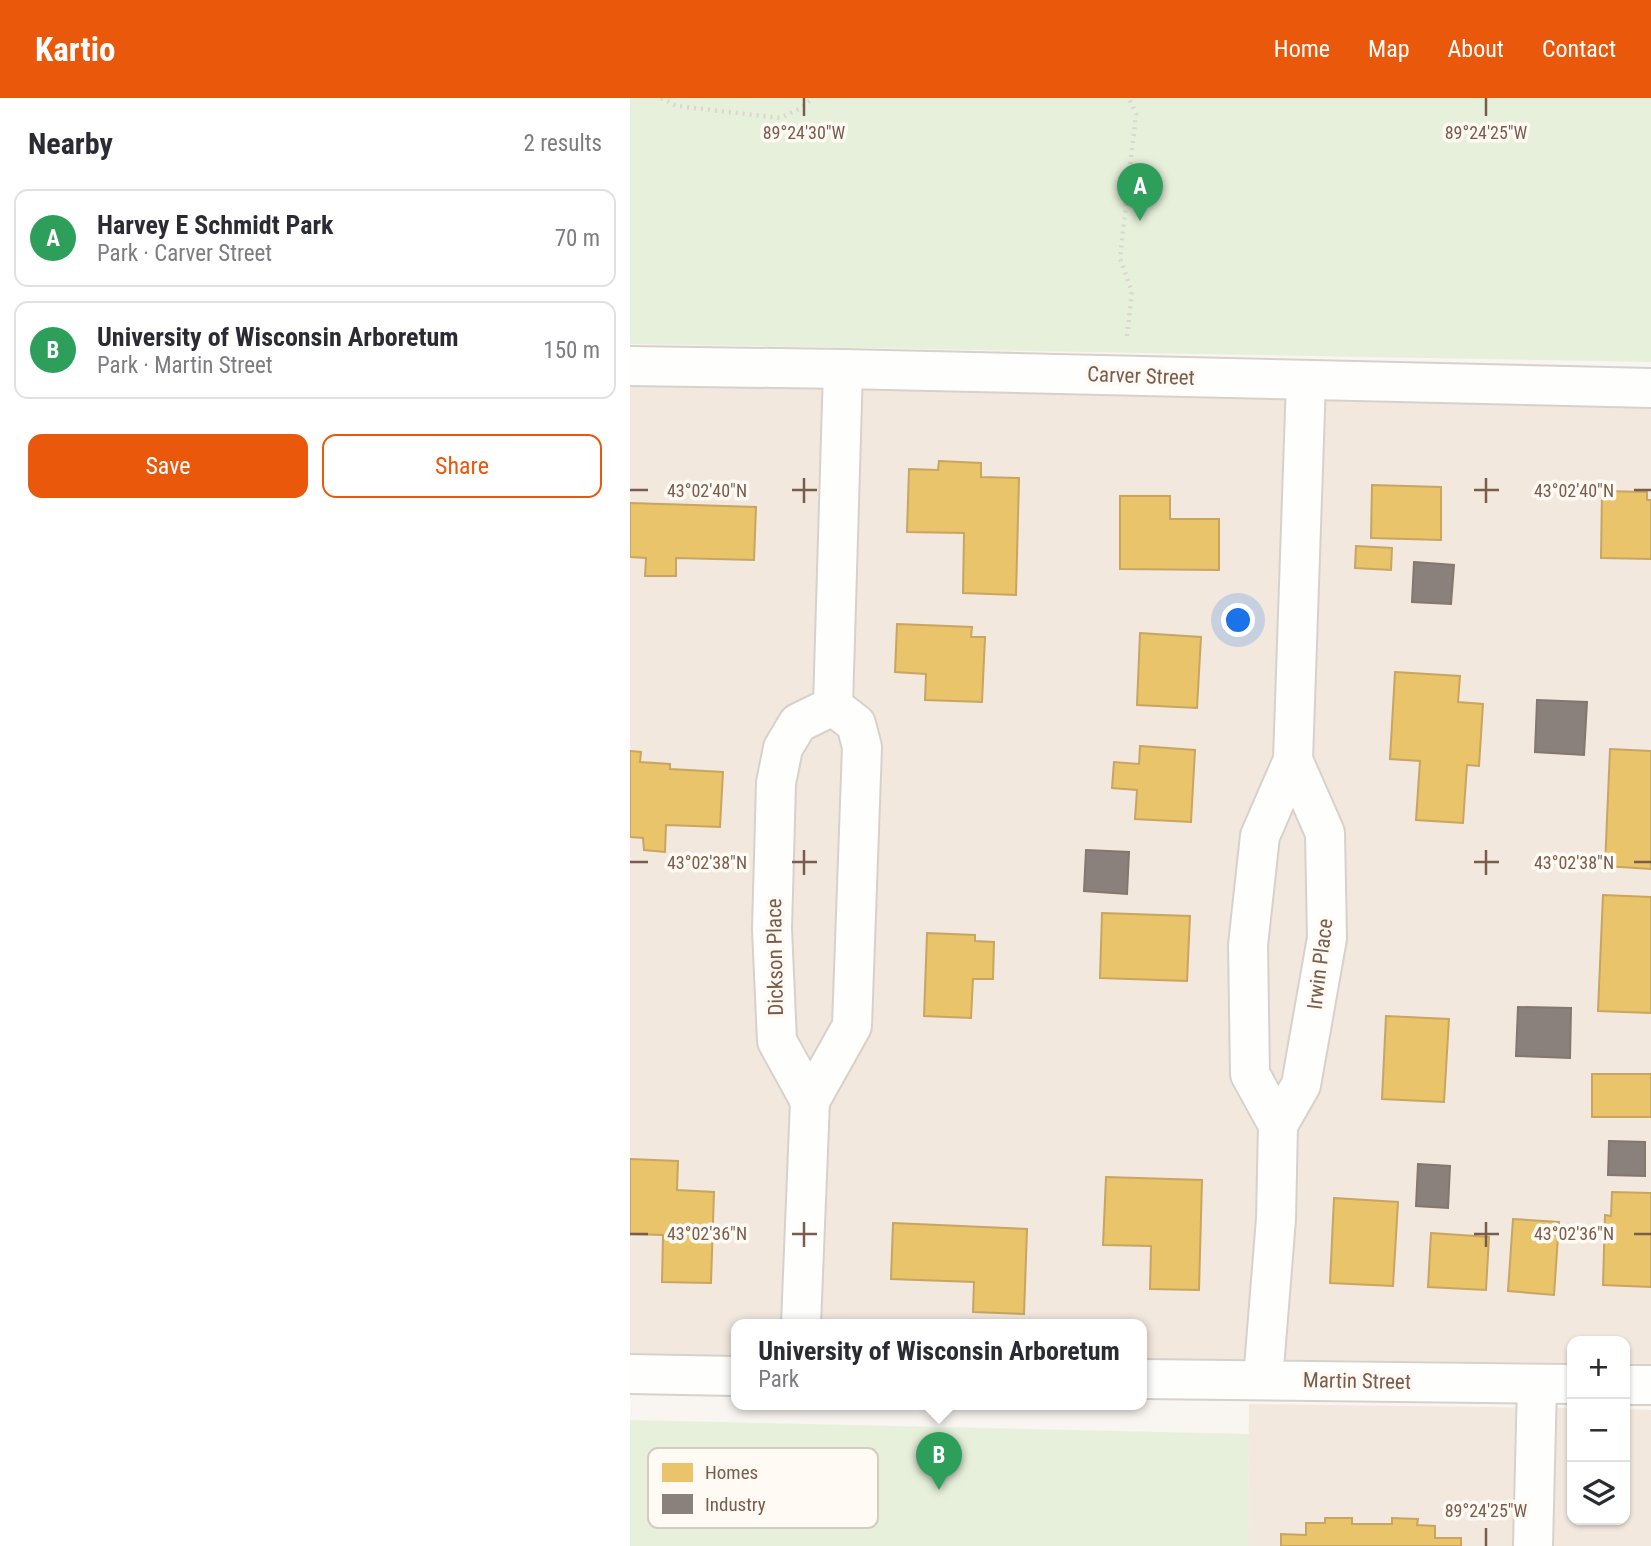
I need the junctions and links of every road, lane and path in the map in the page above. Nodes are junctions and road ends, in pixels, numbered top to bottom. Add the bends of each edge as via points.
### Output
1 (661, 98) edge
2 (813, 98) edge
3 (1129, 98) edge
4 (630, 366) edge
5 (843, 369) junction
6 (1122, 376) junction
7 (1306, 381) junction
8 (1651, 388) edge
9 (833, 706) junction
10 (1293, 760) junction
11 (810, 1101) junction
12 (1279, 1125) junction
13 (801, 1319) edge
14 (630, 1374) edge
15 (731, 1376) edge
16 (1147, 1379) edge
17 (1263, 1380) junction
18 (1554, 1384) edge
19 (1630, 1385) edge
20 (1651, 1385) edge
21 (1533, 1546) edge

1 - 2 path via 677,106 780,118
3 - 6 path via 1136,114 1120,258 1132,292
4 - 5 street, Carver Street
5 - 6 street, Carver Street
5 - 9 street
6 - 7 street, Carver Street
7 - 8 street, Carver Street
7 - 10 street, Irwin Place
9 - 11 street via 856,724 862,747 852,1026
9 - 11 street, Dickson Place via 798,723 782,748 776,783 772,929 777,1041
10 - 12 street, Irwin Place via 1325,833 1327,938 1301,1085
10 - 12 street, Irwin Place via 1260,836 1248,945 1251,1074
11 - 13 street
12 - 17 street, Irwin Place
14 - 15 street
16 - 17 street, Martin Street
17 - 18 street, Martin Street
18 - 21 street
19 - 20 street

